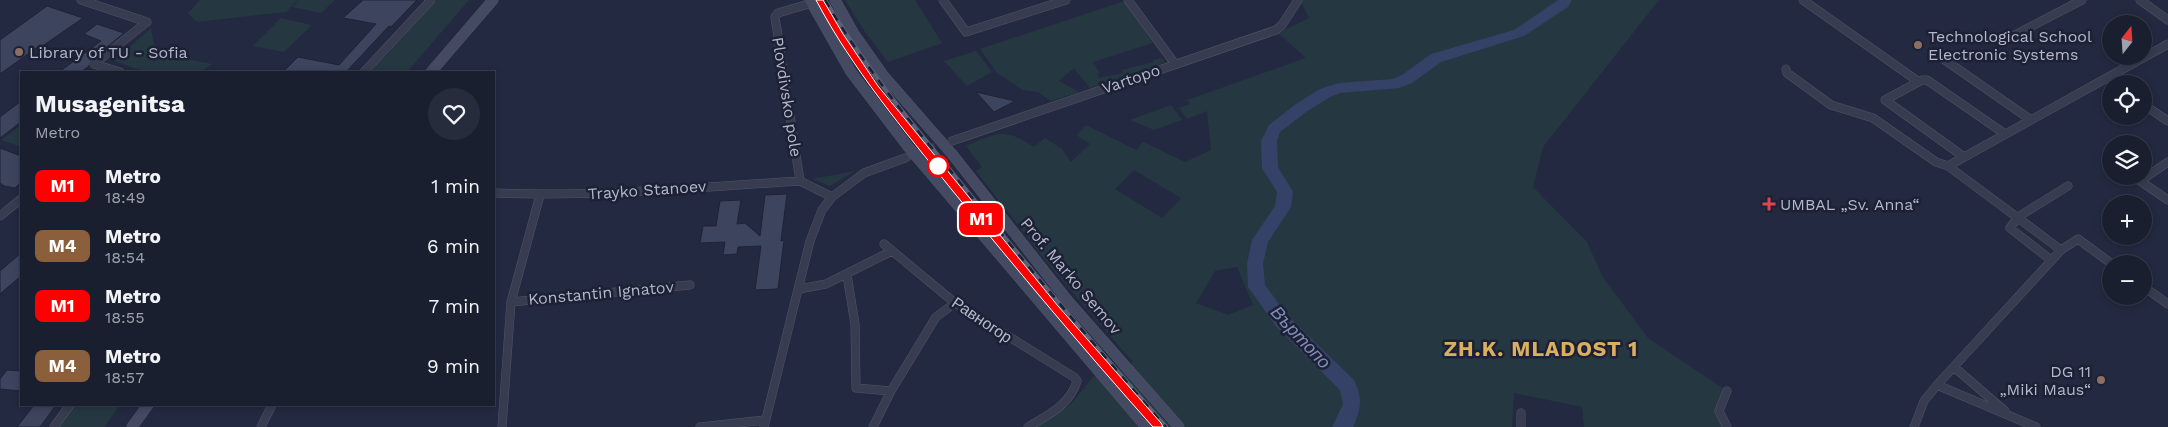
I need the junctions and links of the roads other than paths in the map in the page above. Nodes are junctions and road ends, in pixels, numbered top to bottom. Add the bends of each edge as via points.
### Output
1 (81, 0) edge
2 (431, 0) edge
3 (493, 0) edge
4 (835, 0) edge
5 (943, 0) edge
6 (1066, 0) edge
7 (1128, 0) edge
8 (1298, 0) edge
9 (1803, 0) edge
10 (2082, 0) edge
11 (2140, 0) edge
12 (811, 2) edge
13 (2168, 20) edge
14 (2007, 39) dead end
15 (2168, 44) edge
16 (1942, 58) dead end
17 (1175, 64) junction
18 (1786, 69) dead end
19 (117, 71) edge
20 (365, 71) edge
21 (431, 71) edge
22 (2112, 75) edge
23 (1921, 81) junction
24 (2102, 81) edge
25 (2152, 110) edge
26 (2032, 120) junction
27 (2168, 121) edge
28 (2005, 134) junction
29 (952, 141) tunnel mouth
30 (1964, 157) junction
31 (905, 158) tunnel mouth
32 (2168, 162) edge
33 (1948, 166) junction
34 (800, 181) junction
35 (2068, 186) dead end
36 (495, 193) edge
37 (540, 195) junction
38 (832, 197) junction
39 (20, 200) edge
40 (2168, 200) edge
41 (0, 216) edge
42 (2018, 217) junction
43 (884, 244) dead end
44 (2061, 250) junction
45 (892, 251) junction
46 (2102, 257) edge
47 (2051, 260) junction
48 (847, 275) junction
49 (690, 285) dead end
50 (799, 289) junction
51 (2152, 292) edge
52 (511, 302) junction
53 (956, 303) junction
54 (2168, 304) edge
55 (1954, 367) junction
56 (1937, 385) junction
57 (891, 391) junction
58 (1727, 391) dead end
59 (69, 406) edge
60 (147, 406) edge
61 (272, 406) edge
62 (1521, 413) dead end
63 (2013, 417) junction
64 (765, 424) edge
65 (54, 427) edge
66 (132, 427) edge
67 (261, 427) edge
68 (502, 427) edge
69 (700, 427) edge
70 (873, 427) edge
71 (1028, 427) edge
72 (1146, 427) edge
73 (1178, 427) edge
74 (1521, 427) edge
75 (1727, 427) edge
76 (1914, 427) edge
77 (2036, 427) edge

1 - 19 street via 147,22 94,64
2 - 20 street
3 - 21 main road
4 - 73 main road, Prof. Marko Semov via 871,59 952,154 1068,301
5 - 6 street via 966,32
7 - 17 street
8 - 17 street, Vartopo via 1276,30
9 - 23 street
10 - 14 street
11 - 13 street
12 - 34 street, Plovdivsko pole via 778,13 775,17
12 - 72 main road via 844,61 924,167
15 - 22 street
16 - 26 street
17 - 29 street, Vartopo
18 - 33 street via 1831,105 1873,118 1936,162
23 - 28 street via 1931,82
23 - 30 street via 1885,100
24 - 26 street
25 - 27 street
26 - 28 street
28 - 30 street
30 - 33 street
31 - 38 street via 864,173
32 - 40 street via 2140,181
33 - 42 street
34 - 37 street, Trayko Stanoev
34 - 38 street
35 - 42 street
36 - 37 street, Trayko Stanoev
37 - 52 street
38 - 50 street via 815,224
39 - 41 street
42 - 44 street
42 - 47 street via 2010,228
43 - 45 street, Равногор
44 - 46 street via 2078,239
44 - 47 street
45 - 48 street
45 - 53 street, Равногор
47 - 55 street
48 - 50 street via 826,284
48 - 57 street via 855,324 856,388
49 - 52 street, Konstantin Ignatov
50 - 64 street
51 - 54 street
52 - 68 street
53 - 57 street via 936,317
53 - 71 street, Равногор via 1077,381 1075,391 1064,403
55 - 56 street
55 - 63 street
56 - 63 street
56 - 76 street via 1924,401
57 - 70 street
58 - 75 street via 1719,411
59 - 65 street
60 - 66 main road
61 - 67 street
62 - 74 street
63 - 77 street
64 - 69 street

